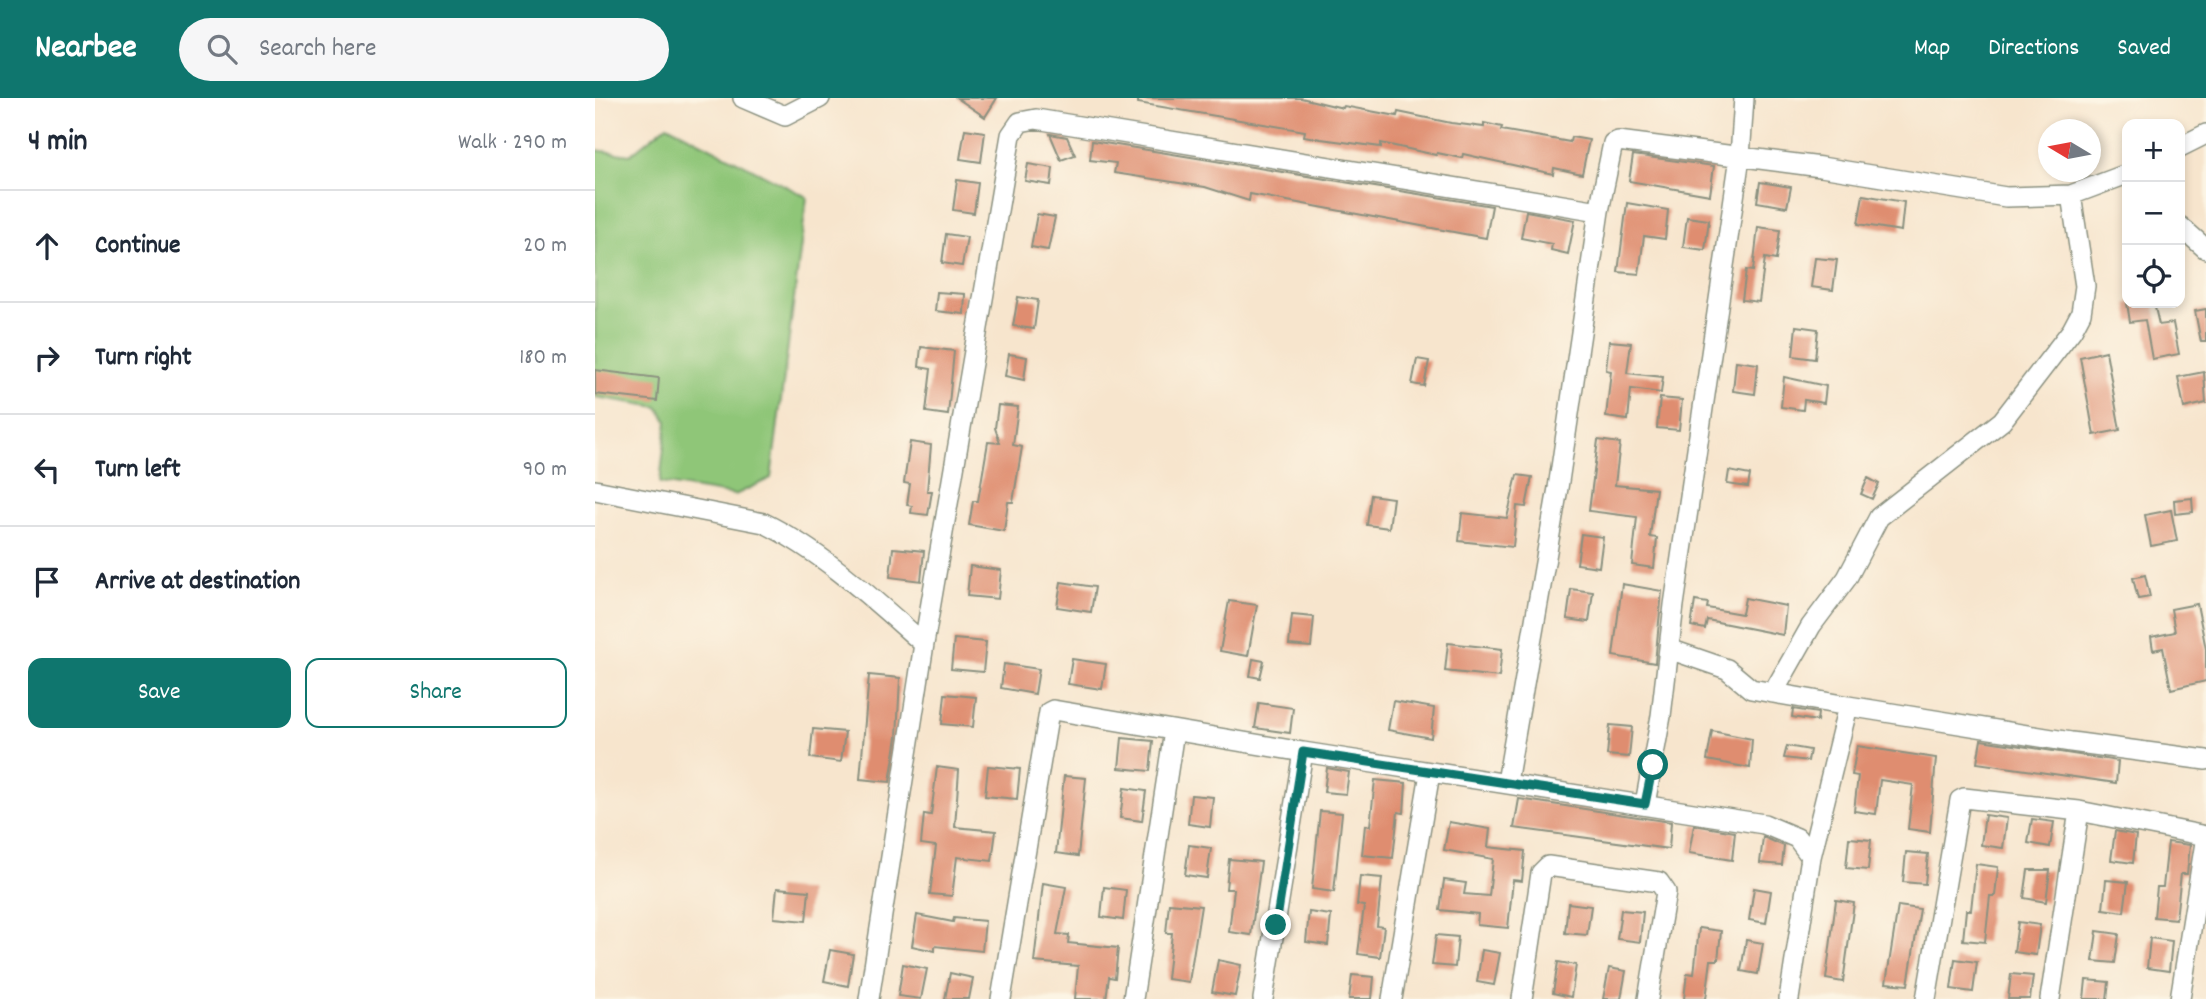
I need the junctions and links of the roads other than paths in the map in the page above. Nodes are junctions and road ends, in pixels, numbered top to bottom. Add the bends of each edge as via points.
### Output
1 (743, 98) edge
2 (820, 98) edge
3 (1744, 98) edge
4 (2206, 134) edge
5 (2185, 144) edge
6 (1740, 157) junction
7 (2122, 176) edge
8 (2071, 195) junction
9 (1599, 211) junction
10 (2185, 230) edge
11 (2206, 249) edge
12 (595, 490) edge
13 (924, 645) junction
14 (1669, 649) junction
15 (1773, 693) junction
16 (1849, 706) junction
17 (1174, 731) junction
18 (1303, 752) junction
19 (2206, 760) edge
20 (1430, 773) junction
21 (1507, 782) junction
22 (1645, 804) junction
23 (2079, 811) junction
24 (2206, 836) edge
25 (1811, 857) junction
26 (869, 999) edge
27 (1001, 999) edge
28 (1133, 999) edge
29 (1263, 999) edge
30 (1392, 999) edge
31 (1522, 999) edge
32 (1649, 999) edge
33 (1789, 999) edge
34 (1926, 999) edge
35 (2050, 999) edge
36 (2180, 999) edge

1 - 2 street via 785,116
3 - 6 street
4 - 5 street
6 - 8 street via 2006,197
6 - 9 street via 1618,141 1611,147
6 - 14 street
7 - 8 street
8 - 15 street via 2085,286 2073,330 2002,421 1879,517 1847,578 1811,626
9 - 13 street via 1050,121 1020,122 1011,135
9 - 21 street via 1558,488
10 - 11 street
12 - 13 street via 764,523 869,596
13 - 26 street
14 - 15 street via 1727,669 1751,689
14 - 22 street
15 - 16 street
16 - 19 street
16 - 25 street
17 - 18 street
17 - 27 street via 1049,712
17 - 28 street
18 - 20 street
18 - 29 street
20 - 21 street
20 - 30 street
21 - 22 street
22 - 25 street via 1764,824 1797,838
23 - 24 street
23 - 34 street via 1960,800
23 - 35 street
24 - 36 street
25 - 33 street
31 - 32 street via 1541,873 1548,866 1664,886

